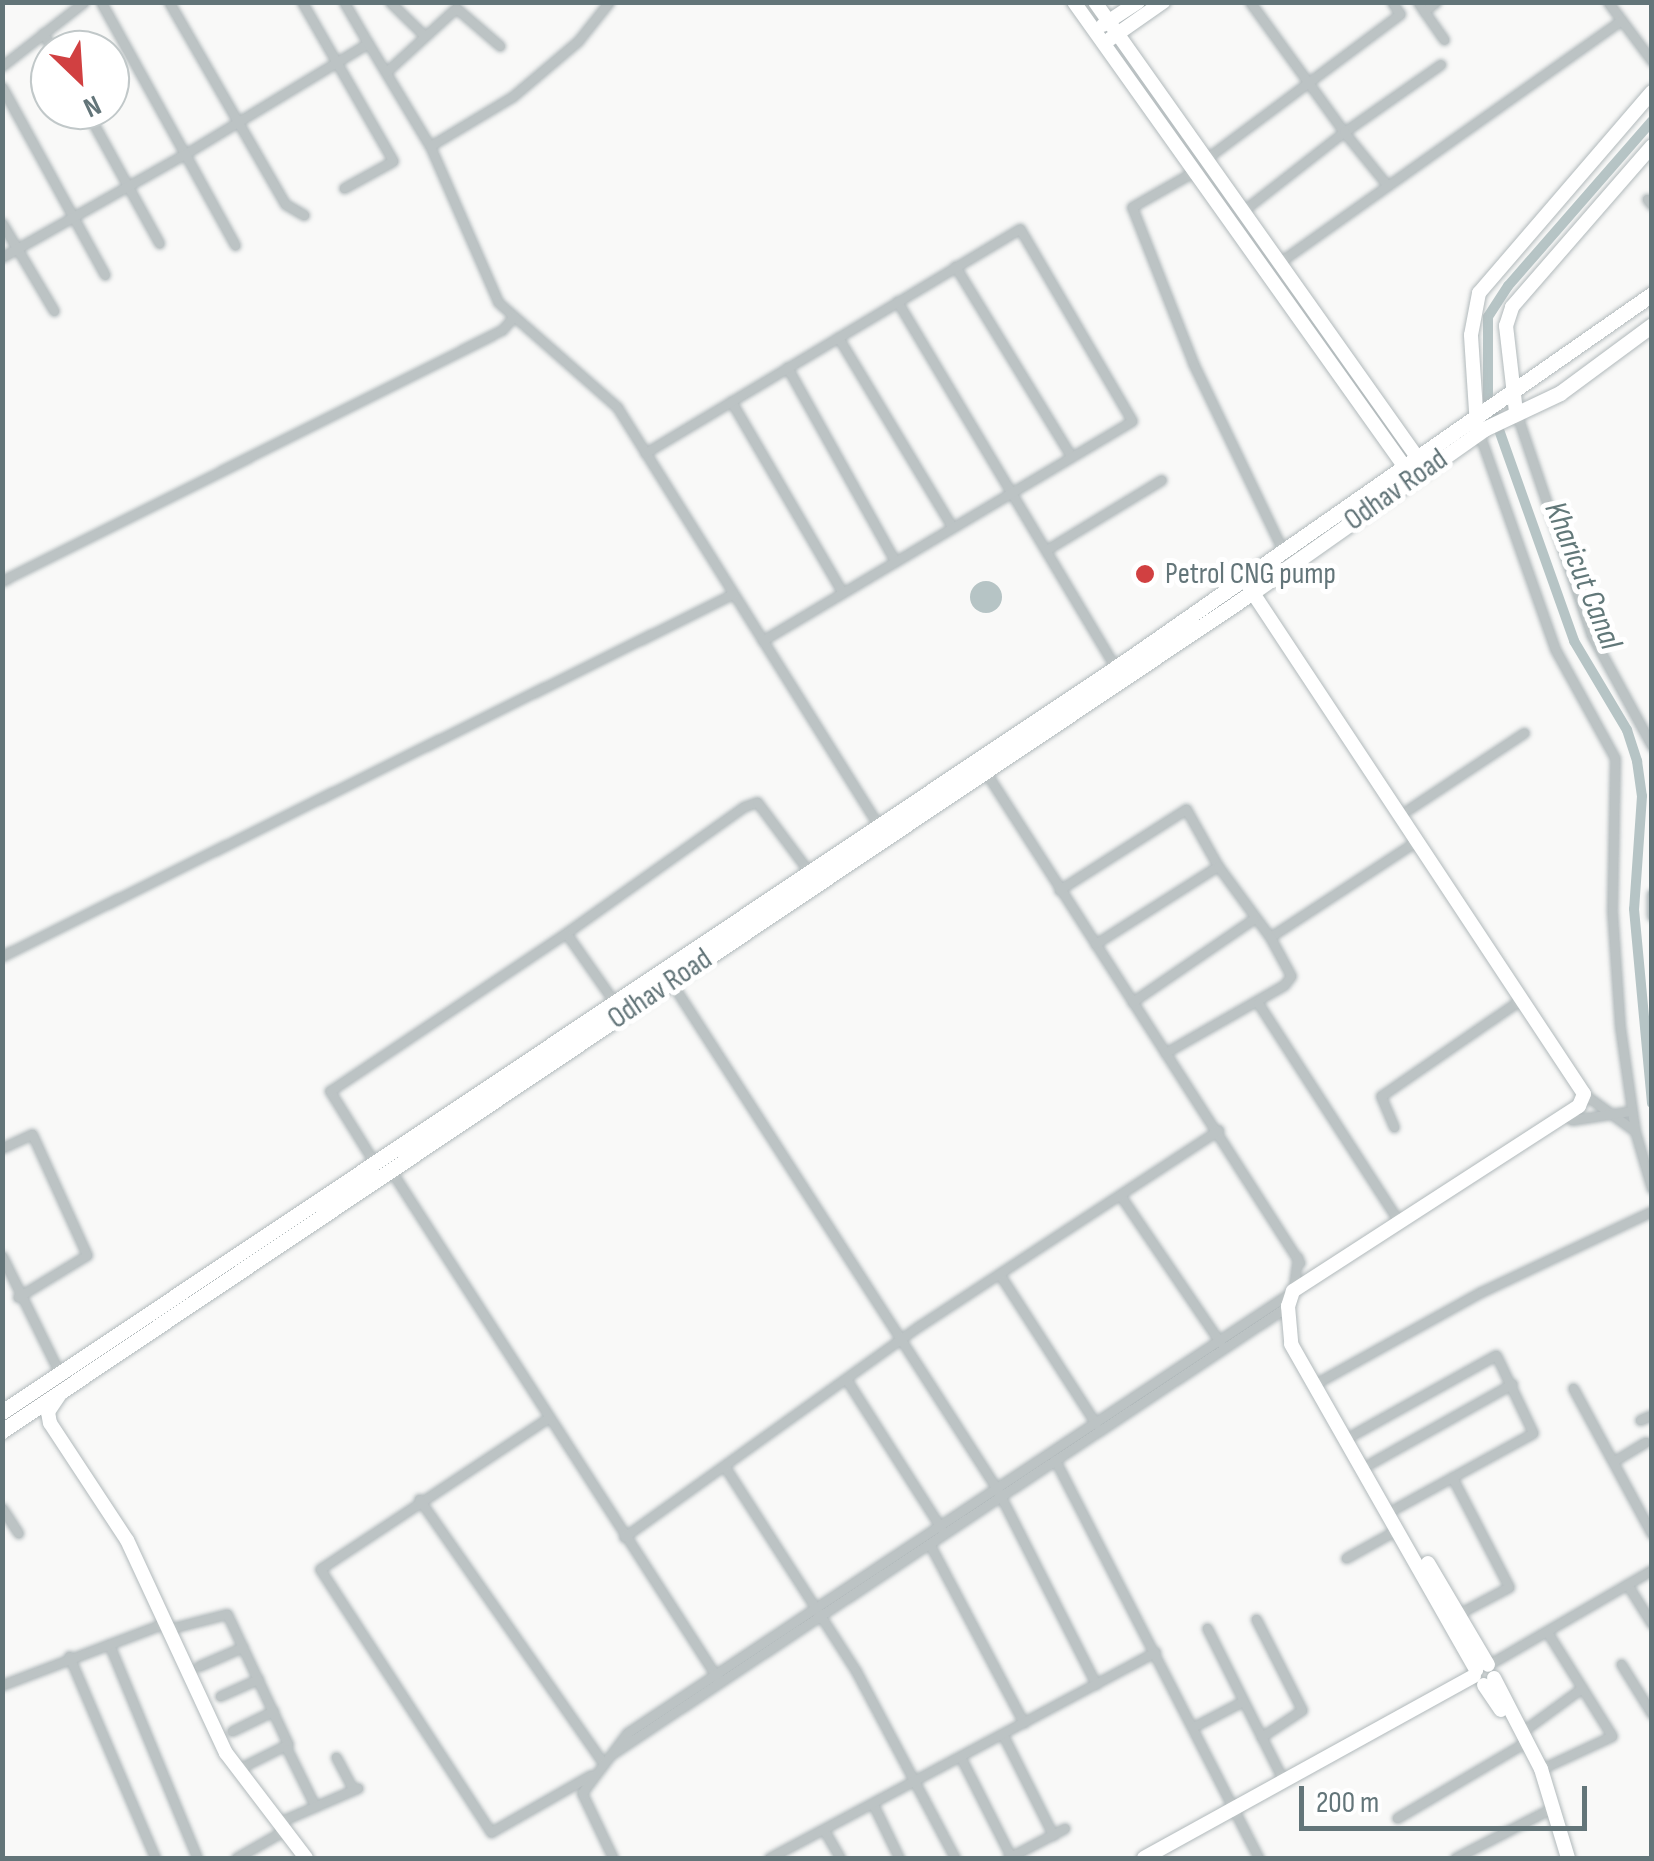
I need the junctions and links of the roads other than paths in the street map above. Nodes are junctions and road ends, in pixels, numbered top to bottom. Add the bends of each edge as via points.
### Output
1 (84, 2) edge
2 (102, 2) edge
3 (169, 2) edge
4 (302, 2) edge
5 (344, 2) edge
6 (390, 2) edge
7 (610, 2) edge
8 (1074, 2) edge
9 (1095, 2) edge
10 (1138, 2) edge
11 (1163, 2) edge
12 (1250, 2) edge
13 (1392, 2) edge
14 (1436, 2) edge
15 (1608, 2) edge
16 (1421, 7) edge
17 (1621, 20) junction
18 (1113, 28) junction
19 (47, 30) edge
20 (424, 36) junction
21 (1099, 37) junction
22 (1444, 40) dead end
23 (30, 43) edge
24 (368, 43) junction
25 (500, 46) dead end
26 (1652, 61) edge
27 (338, 62) junction
28 (1441, 64) dead end
29 (2, 66) edge
30 (386, 72) junction
31 (1308, 84) junction
32 (2, 87) edge
33 (1652, 92) edge
34 (239, 122) junction
35 (97, 130) edge
36 (1344, 132) junction
37 (430, 146) junction
38 (1652, 146) edge
39 (185, 154) junction
40 (1207, 158) junction
41 (1195, 170) junction
42 (1387, 185) junction
43 (128, 188) junction
44 (344, 188) dead end
45 (1244, 210) junction
46 (304, 215) dead end
47 (75, 217) junction
48 (2, 223) edge
49 (159, 244) dead end
50 (234, 245) dead end
51 (17, 249) junction
52 (2, 257) edge
53 (1280, 262) junction
54 (956, 266) junction
55 (1266, 272) junction
56 (105, 275) dead end
57 (1652, 294) edge
58 (897, 301) junction
59 (54, 311) dead end
60 (514, 316) junction
61 (1650, 329) edge
62 (838, 337) junction
63 (788, 367) junction
64 (731, 402) junction
65 (1510, 407) junction
66 (1479, 427) junction
67 (645, 453) junction
68 (1071, 456) junction
69 (1414, 467) junction
70 (1161, 480) dead end
71 (1012, 492) junction
72 (952, 527) junction
73 (1046, 550) junction
74 (1283, 550) junction
75 (895, 560) junction
76 (2, 581) edge
77 (1252, 583) junction
78 (842, 592) junction
79 (733, 594) junction
80 (762, 641) junction
81 (1116, 668) junction
82 (1524, 733) dead end
83 (1652, 746) edge
84 (982, 765) junction
85 (1409, 809) junction
86 (883, 832) junction
87 (1419, 839) junction
88 (1218, 866) junction
89 (810, 874) junction
90 (1060, 890) junction
91 (1652, 894) edge
92 (1652, 916) edge
93 (1253, 919) junction
94 (566, 933) junction
95 (1270, 937) junction
96 (1095, 944) junction
97 (2, 956) edge
98 (671, 982) junction
99 (1523, 998) junction
100 (1132, 1002) junction
101 (615, 1003) junction
102 (1258, 1003) junction
103 (1165, 1053) junction
104 (1586, 1095) junction
105 (1631, 1111) junction
106 (1609, 1115) junction
107 (1570, 1116) junction
108 (1394, 1127) dead end
109 (1218, 1130) junction
110 (1635, 1131) junction
111 (2, 1148) edge
112 (382, 1166) junction
113 (1652, 1189) edge
114 (1120, 1194) junction
115 (1652, 1211) edge
116 (1399, 1222) junction
117 (2, 1256) edge
118 (1000, 1275) junction
119 (1296, 1295) junction
120 (18, 1297) junction
121 (1270, 1313) junction
122 (1290, 1330) junction
123 (905, 1342) junction
124 (1220, 1342) junction
125 (63, 1379) junction
126 (1322, 1380) junction
127 (848, 1382) junction
128 (1512, 1384) junction
129 (1573, 1388) dead end
130 (31, 1402) junction
131 (2, 1412) edge
132 (1652, 1414) edge
133 (548, 1418) junction
134 (1640, 1420) dead end
135 (1096, 1424) junction
136 (46, 1425) junction
137 (2, 1431) edge
138 (1354, 1434) junction
139 (1646, 1442) dead end
140 (1053, 1458) junction
141 (1614, 1461) junction
142 (1371, 1463) junction
143 (725, 1467) junction
144 (1452, 1477) junction
145 (998, 1494) junction
146 (419, 1500) junction
147 (2, 1508) edge
148 (1396, 1508) junction
149 (1398, 1529) junction
150 (943, 1531) junction
151 (18, 1533) dead end
152 (1652, 1534) edge
153 (624, 1537) junction
154 (930, 1545) junction
155 (1346, 1558) dead end
156 (1652, 1570) edge
157 (1627, 1584) junction
158 (817, 1614) junction
159 (1458, 1614) junction
160 (1256, 1619) dead end
161 (1652, 1624) edge
162 (163, 1628) junction
163 (1206, 1628) dead end
164 (1548, 1633) junction
165 (109, 1644) junction
166 (243, 1648) junction
167 (1155, 1652) junction
168 (69, 1656) junction
169 (1621, 1664) dead end
170 (199, 1666) dead end
171 (1484, 1676) junction
172 (258, 1679) junction
173 (718, 1679) junction
174 (1096, 1684) junction
175 (2, 1685) edge
176 (1582, 1688) junction
177 (220, 1696) dead end
178 (1243, 1700) junction
179 (273, 1711) junction
180 (1652, 1714) edge
181 (1024, 1723) junction
182 (1193, 1726) junction
183 (232, 1731) dead end
184 (1003, 1735) junction
185 (1261, 1737) junction
186 (1522, 1738) junction
187 (287, 1749) junction
188 (336, 1757) dead end
189 (960, 1758) junction
190 (601, 1760) junction
191 (238, 1769) junction
192 (1541, 1770) junction
193 (591, 1774) junction
194 (916, 1782) junction
195 (1285, 1784) junction
196 (873, 1804) junction
197 (315, 1806) junction
198 (1546, 1811) junction
199 (1236, 1814) junction
200 (1397, 1818) dead end
201 (1065, 1828) dead end
202 (281, 1829) junction
203 (824, 1830) junction
204 (1053, 1835) junction
205 (786, 1854) edge
206 (610, 1857) edge
207 (155, 1858) edge
208 (196, 1858) edge
209 (236, 1858) edge
210 (294, 1858) edge
211 (306, 1858) edge
212 (769, 1858) edge
213 (840, 1858) edge
214 (899, 1858) edge
215 (955, 1858) edge
216 (1009, 1858) edge
217 (1144, 1858) edge
218 (1157, 1858) edge
219 (1258, 1858) edge
220 (1455, 1858) edge
221 (1560, 1858) edge
222 (1568, 1858) edge

1 - 19 street
2 - 39 street
3 - 34 street
4 - 27 street
5 - 24 street
6 - 20 street
7 - 37 street via 578,42 512,96
8 - 21 street
9 - 18 street
10 - 18 street
11 - 18 street
12 - 31 street
13 - 31 street via 1400,14
14 - 16 street
15 - 17 street
16 - 22 street
17 - 26 street
17 - 42 street
18 - 21 street
18 - 40 street
20 - 25 street via 461,8
20 - 30 street
21 - 41 street
23 - 29 street
24 - 27 street
24 - 30 street
27 - 34 street
27 - 44 street via 393,161
28 - 36 street
30 - 37 street
31 - 36 street
31 - 40 street
32 - 47 street
33 - 66 street via 1478,293 1471,335
34 - 39 street
34 - 46 street via 285,204
35 - 43 street
36 - 42 street
36 - 45 street
37 - 60 street via 498,302
38 - 65 street via 1512,308 1506,326
39 - 43 street
39 - 50 street
40 - 45 street
41 - 55 street
41 - 74 street via 1132,207 1193,363
42 - 53 street
43 - 47 street
43 - 49 street
45 - 53 street
47 - 51 street
47 - 56 street
48 - 51 street
51 - 52 street
51 - 59 street
53 - 55 street
53 - 69 street
54 - 58 street
54 - 68 street
54 - 68 street via 1020,229 1132,421
55 - 69 street
57 - 65 main road
58 - 62 street
58 - 71 street
60 - 67 street via 616,407
60 - 76 street via 502,330
61 - 65 main road via 1560,393
62 - 63 street
62 - 72 street
63 - 64 street
63 - 75 street
64 - 67 street
64 - 78 street
65 - 66 main road, Odhav Road
65 - 83 street via 1592,634
66 - 69 main road, Odhav Road
66 - 105 street via 1555,649 1615,758 1612,910
67 - 79 street
68 - 71 street
69 - 74 main road, Odhav Road
69 - 77 main road, Odhav Road
70 - 73 street
71 - 72 street
71 - 73 street
72 - 75 street
73 - 81 street
74 - 77 main road, Odhav Road
75 - 78 street
77 - 81 main road, Odhav Road
77 - 84 main road, Odhav Road
77 - 85 street
77 - 87 street
78 - 80 street
79 - 80 street
79 - 97 street
80 - 86 street
81 - 84 main road, Odhav Road
82 - 85 street
84 - 86 main road, Odhav Road
84 - 90 street
85 - 104 street
86 - 89 main road, Odhav Road
86 - 98 main road, Odhav Road
87 - 95 street
87 - 99 street
88 - 90 street via 1186,810
88 - 93 street
88 - 96 street
89 - 94 street via 754,802
89 - 101 main road, Odhav Road
90 - 96 street
91 - 92 street
93 - 95 street
93 - 100 street
94 - 101 street
94 - 112 street via 330,1091
95 - 102 street via 1291,976
96 - 100 street
98 - 112 main road, Odhav Road
98 - 123 street via 717,1062 776,1140
99 - 104 street
99 - 108 street via 1381,1096
100 - 103 street
101 - 112 main road, Odhav Road
102 - 103 street
102 - 116 street
103 - 109 street
104 - 106 street
104 - 107 street
105 - 106 street
105 - 110 street
106 - 107 street
106 - 110 street
107 - 116 street
107 - 119 street
109 - 114 street
109 - 119 street via 1298,1257
110 - 113 street
111 - 120 street via 32,1134 86,1256
112 - 125 main road, Odhav Road
112 - 133 street
114 - 118 street
114 - 124 street
115 - 126 street via 1481,1292
116 - 119 street
117 - 120 street
118 - 123 street
118 - 135 street
119 - 121 street
119 - 121 street
119 - 122 street
120 - 125 street
121 - 122 street
121 - 124 street
121 - 140 street
122 - 126 street
122 - 149 street
123 - 127 street
123 - 145 street
124 - 135 street
125 - 130 main road, Odhav Road
125 - 136 street
126 - 138 street
127 - 143 street
127 - 150 street
128 - 138 street via 1496,1355
128 - 142 street
128 - 144 street via 1533,1433
129 - 141 street
130 - 131 main road
130 - 136 street
130 - 137 main road
132 - 134 street
133 - 146 street
133 - 153 street
135 - 140 street
136 - 162 street
138 - 142 street
139 - 141 street
140 - 145 street
140 - 167 street
141 - 152 street
142 - 148 street
143 - 153 street
143 - 158 street
144 - 148 street
144 - 159 street via 1509,1587
145 - 150 street
145 - 174 street
146 - 190 street
146 - 193 street via 320,1569 396,1693 491,1832
147 - 151 street
148 - 159 street
149 - 155 street
149 - 171 street
150 - 154 street
150 - 158 street
153 - 173 street
154 - 158 street
154 - 181 street
156 - 157 street
157 - 161 street
157 - 164 street
158 - 173 street
158 - 194 street
159 - 171 street
160 - 185 street via 1302,1710
162 - 165 street
162 - 166 street via 220,1612
162 - 191 street
162 - 202 street via 218,1758
163 - 178 street
164 - 171 street
164 - 176 street
165 - 168 street
165 - 208 street
166 - 170 street
166 - 172 street
167 - 174 street
167 - 182 street
168 - 175 street
168 - 207 street
169 - 180 street
171 - 186 street
171 - 195 street
171 - 199 street
172 - 177 street
172 - 179 street
173 - 190 street
174 - 181 street
176 - 186 street
176 - 192 street via 1612,1736
178 - 182 street
178 - 185 street
179 - 183 street
179 - 187 street
181 - 184 street
182 - 199 street
184 - 189 street
184 - 204 street
185 - 195 street
186 - 192 street
186 - 198 street
186 - 200 street
187 - 191 street
187 - 197 street
188 - 197 street via 355,1788
189 - 194 street
189 - 216 street
190 - 193 street
191 - 202 street
192 - 222 street
193 - 206 street via 582,1793
194 - 196 street
194 - 215 street
195 - 199 street
196 - 203 street
196 - 214 street
197 - 202 street
198 - 220 street
198 - 221 street
199 - 217 street
199 - 218 street
199 - 219 street
201 - 204 street
202 - 209 street
202 - 210 street
202 - 211 street
203 - 205 street
203 - 213 street
204 - 216 street
205 - 212 street

